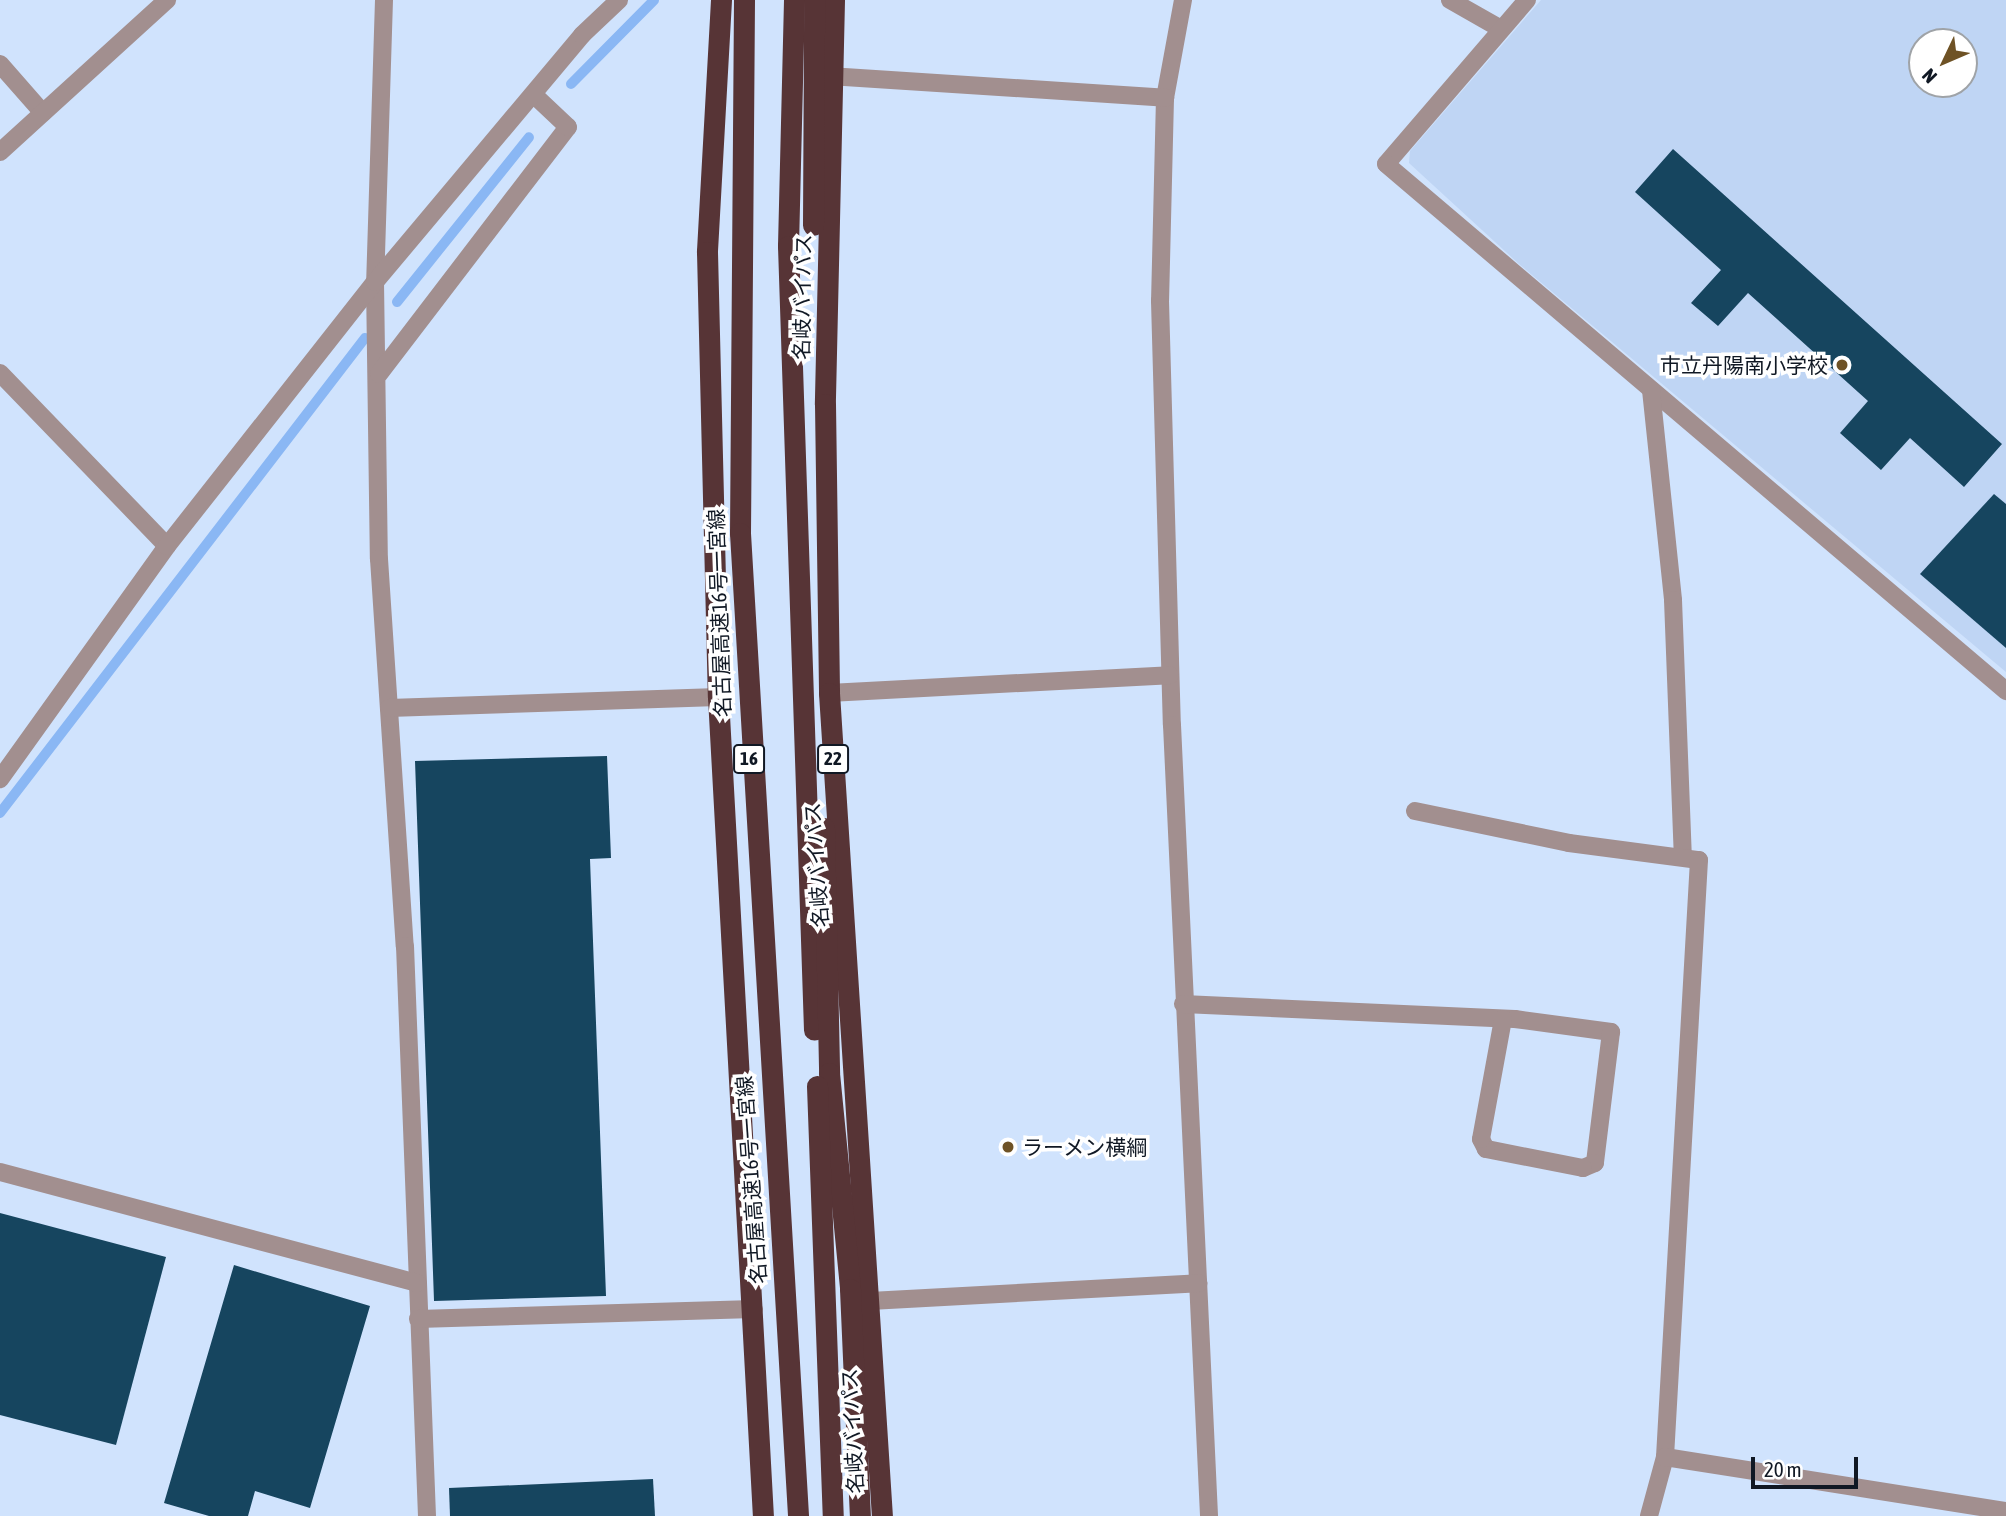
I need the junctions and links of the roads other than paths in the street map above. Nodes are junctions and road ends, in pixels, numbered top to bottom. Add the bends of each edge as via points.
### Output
1 (167, 0) edge
2 (384, 0) edge
3 (619, 0) edge
4 (721, 0) edge
5 (744, 0) edge
6 (794, 0) edge
7 (814, 0) edge
8 (834, 0) edge
9 (1183, 0) edge
10 (1450, 0) edge
11 (1527, 0) edge
12 (1501, 29) junction
13 (0, 64) edge
14 (829, 76) junction
15 (534, 95) junction
16 (1165, 98) junction
17 (43, 113) junction
18 (0, 152) edge
19 (375, 282) junction
20 (0, 373) edge
21 (379, 374) junction
22 (1651, 390) junction
23 (167, 546) junction
24 (1170, 675) junction
25 (2006, 691) edge
26 (829, 694) junction
27 (718, 697) junction
28 (389, 708) junction
29 (3, 767) edge
30 (1415, 811) dead end
31 (1683, 856) junction
32 (1183, 1004) junction
33 (1503, 1019) junction
34 (0, 1172) edge
35 (417, 1283) junction
36 (1199, 1283) junction
37 (870, 1301) junction
38 (754, 1309) junction
39 (418, 1319) junction
40 (1665, 1457) junction
41 (2006, 1511) edge
42 (427, 1516) edge
43 (763, 1516) edge
44 (798, 1516) edge
45 (833, 1516) edge
46 (860, 1516) edge
47 (882, 1516) edge
48 (1209, 1516) edge
49 (1648, 1516) edge

1 - 17 street
2 - 19 street
3 - 15 street
4 - 27 highway via 707,252
5 - 44 highway, 名古屋高速16号一宮線 / 16 via 740,533
6 - 45 highway via 788,246 792,435
7 - 46 highway via 829,1073 850,1289
8 - 14 highway, 名岐バイパス / 22
9 - 16 street
10 - 12 street
11 - 12 street
12 - 22 street via 1386,164
13 - 17 street
14 - 16 street
14 - 26 highway, 名岐バイパス / 22
15 - 19 street
15 - 21 street via 568,127
16 - 24 street via 1160,301
17 - 18 street
19 - 21 street
19 - 23 street
20 - 23 street
21 - 28 street via 379,559
22 - 25 street
22 - 31 street via 1673,600
23 - 29 street
24 - 26 street
24 - 32 street
26 - 37 highway, 名岐バイパス / 22
27 - 28 street
27 - 38 highway
28 - 35 street
30 - 31 street via 1569,843
31 - 40 street via 1699,860
32 - 33 street
32 - 36 street
33 - 33 street via 1611,1032 1595,1164 1583,1168 1486,1149 1482,1139
34 - 35 street
35 - 39 street
36 - 37 street
36 - 48 street
37 - 47 highway, 名岐バイパス / 22
38 - 39 street
38 - 43 highway
39 - 42 street
40 - 41 street
40 - 49 street

